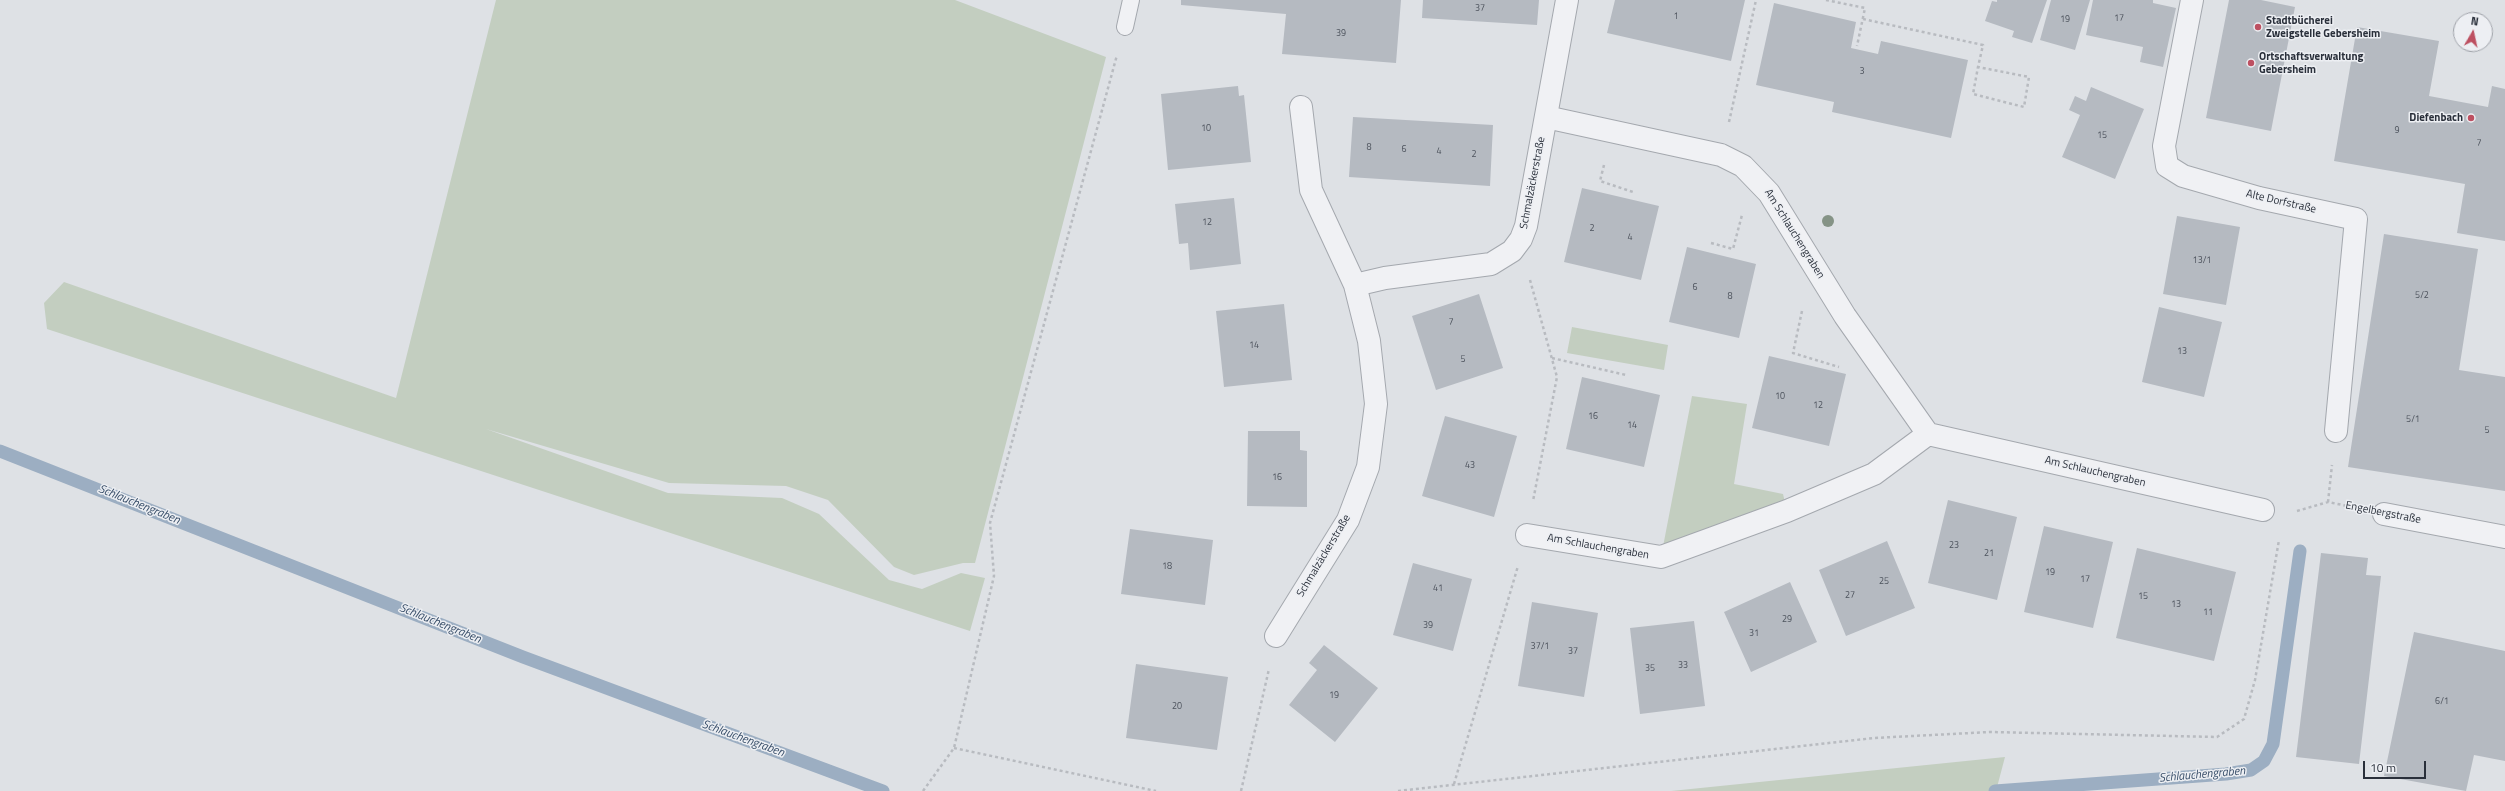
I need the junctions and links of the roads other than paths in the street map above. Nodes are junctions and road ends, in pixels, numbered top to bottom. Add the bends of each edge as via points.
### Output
1 (1130, 0) edge
2 (1567, 0) edge
3 (2192, 0) edge
4 (1125, 27) road end
5 (1301, 107) dead end
6 (1546, 117) junction
7 (1355, 285) junction
8 (2336, 431) road end
9 (1928, 434) junction
10 (2263, 510) road end
11 (2384, 514) road end
12 (1527, 535) dead end
13 (2505, 537) edge
14 (1276, 636) road end

1 - 4 lane
2 - 6 street, Schmalzäckerstraße
3 - 8 street, Alte Dorfstraße via 2164,146 2167,166 2183,176 2259,198 2356,219
5 - 7 street, Schmalzäckerstraße via 1311,190
6 - 7 street, Schmalzäckerstraße via 1526,226 1512,251 1491,264 1385,278
6 - 9 street, Am Schlauchengraben via 1722,155 1753,174 1769,193 1845,316
7 - 14 street, Schmalzäckerstraße via 1369,341 1376,404 1368,467 1348,520
9 - 10 street, Am Schlauchengraben
9 - 12 street, Am Schlauchengraben via 1874,474 1787,511 1661,557
11 - 13 street, Engelbergstraße

